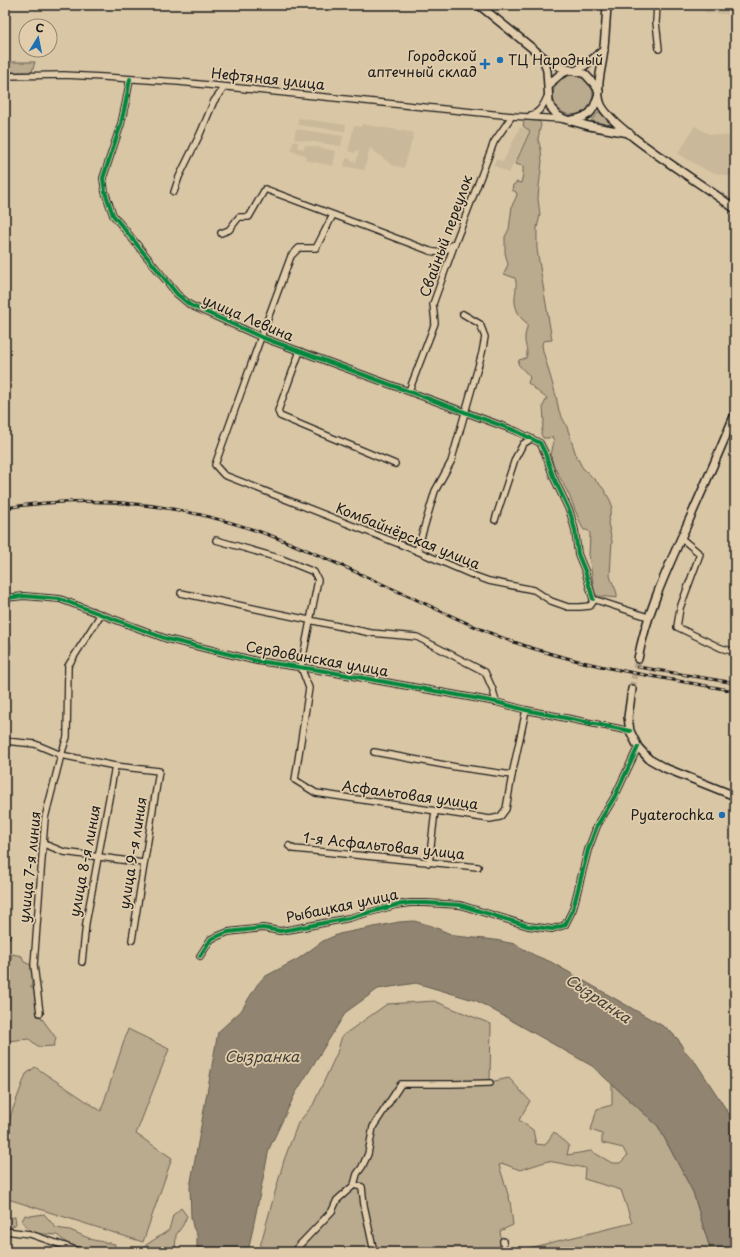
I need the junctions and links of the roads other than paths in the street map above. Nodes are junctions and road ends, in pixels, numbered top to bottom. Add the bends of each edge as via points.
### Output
1 (479, 5) edge
2 (607, 5) edge
3 (657, 5) edge
4 (659, 49) dead end
5 (604, 50) junction
6 (543, 57) junction
7 (573, 70) junction
8 (5, 76) edge
9 (130, 79) junction
10 (549, 86) junction
11 (225, 87) junction
12 (599, 92) junction
13 (548, 96) junction
14 (512, 116) junction
15 (527, 117) junction
16 (567, 120) junction
17 (629, 133) junction
18 (174, 192) dead end
19 (734, 207) edge
20 (333, 215) junction
21 (221, 233) dead end
22 (455, 243) junction
23 (463, 314) dead end
24 (261, 337) junction
25 (300, 351) junction
26 (409, 391) junction
27 (464, 412) junction
28 (735, 414) edge
29 (531, 439) junction
30 (395, 464) dead end
31 (494, 520) dead end
32 (681, 538) junction
33 (216, 540) dead end
34 (417, 551) junction
35 (181, 593) dead end
36 (5, 598) edge
37 (593, 599) junction
38 (101, 614) junction
39 (648, 617) junction
40 (310, 621) junction
41 (5, 632) edge
42 (735, 652) edge
43 (638, 659) tunnel mouth
44 (5, 660) edge
45 (301, 668) junction
46 (632, 689) tunnel mouth
47 (496, 702) junction
48 (526, 710) junction
49 (630, 731) junction
50 (5, 741) edge
51 (638, 747) junction
52 (374, 752) dead end
53 (61, 755) junction
54 (115, 766) junction
55 (512, 775) junction
56 (735, 796) edge
57 (435, 811) junction
58 (44, 844) junction
59 (289, 846) dead end
60 (99, 857) junction
61 (143, 863) junction
62 (429, 863) junction
63 (478, 867) dead end
64 (132, 940) dead end
65 (200, 956) dead end
66 (82, 962) dead end
67 (40, 1013) dead end
68 (490, 1083) dead end
69 (354, 1185) junction
70 (5, 1231) edge
71 (503, 1241) dead end
72 (82, 1252) edge
73 (293, 1252) edge
74 (374, 1252) edge
75 (504, 1252) edge

1 - 6 main road
2 - 5 main road
3 - 4 street
5 - 7 main road via 584,66
5 - 12 main road
6 - 7 main road via 560,67
6 - 10 main road
7 - 10 main road via 560,74
7 - 12 main road via 585,74
8 - 9 street, Нефтяная улица via 64,75
9 - 11 street, Нефтяная улица
9 - 24 street, улица Левина via 121,124 103,178 113,215 177,294 190,305
10 - 13 main road
11 - 14 street, Нефтяная улица
11 - 18 street via 214,101
12 - 16 main road via 590,113 584,118
12 - 17 main road via 599,101 604,110
13 - 15 street via 536,114
13 - 16 main road via 554,112
14 - 15 street, Нефтяная улица
14 - 22 street, Свайный переулок via 494,142
15 - 16 street, Нефтяная улица
16 - 17 main road
17 - 19 main road
20 - 21 street via 265,189 249,217 239,217 229,230
20 - 22 street via 436,253 446,251
20 - 24 street via 316,248 299,248 291,256
22 - 26 street, Свайный переулок via 433,304 435,323
23 - 27 street via 480,324 485,337
24 - 25 street, улица Левина
24 - 34 street, Комбайнёрская улица via 215,465 224,475
25 - 26 street, улица Левина
25 - 30 street via 278,411 280,416
26 - 27 street, улица Левина
27 - 29 street, улица Левина
27 - 34 street via 451,462 435,491
28 - 32 main road
29 - 31 street via 523,444 515,459
29 - 37 street, улица Левина via 540,443 546,453 553,476 570,512 578,554
32 - 39 main road
32 - 42 street via 700,554 680,608 677,627
33 - 40 street via 282,558 314,572 318,580
34 - 37 street, Комбайнёрская улица via 489,581 534,590 551,601 568,607 590,606
35 - 40 street
36 - 38 street, Сердовинская улица via 24,596 60,599
37 - 39 street
38 - 45 street, Сердовинская улица via 167,639
38 - 53 street, улица 7-я линия via 68,666 67,737
39 - 43 main road
40 - 45 street
40 - 47 street via 371,633 416,637 484,672
41 - 44 street
45 - 47 street, Сердовинская улица
45 - 57 street, Асфальтовая улица via 309,688 295,780 316,793
46 - 49 main road via 628,717
47 - 48 street, Сердовинская улица
48 - 49 street, Сердовинская улица
48 - 55 street
49 - 51 main road
50 - 53 street via 35,744
51 - 56 main road via 665,768
51 - 65 street, Рыбацкая улица via 615,796 597,826 573,909 565,925 552,929 528,926 460,905 396,905 349,918 280,931 263,928 228,932 211,939
52 - 55 street
53 - 54 street
53 - 58 street, улица 7-я линия via 45,818
54 - 60 street, улица 8-я линия
54 - 61 street, улица 9-я линия via 158,771
55 - 57 street, Асфальтовая улица via 506,809 500,817 490,819
57 - 62 street
58 - 60 street via 64,852
58 - 67 street, улица 7-я линия via 34,964
59 - 62 street, 1-я Асфальтовая улица via 294,849
60 - 61 street
60 - 66 street, улица 8-я линия via 86,923
61 - 64 street, улица 9-я линия
62 - 63 street, 1-я Асфальтовая улица
68 - 69 street via 401,1084 373,1127 368,1154
69 - 73 street via 337,1200 332,1211
69 - 74 street via 362,1187
70 - 72 street via 30,1234
71 - 75 street

